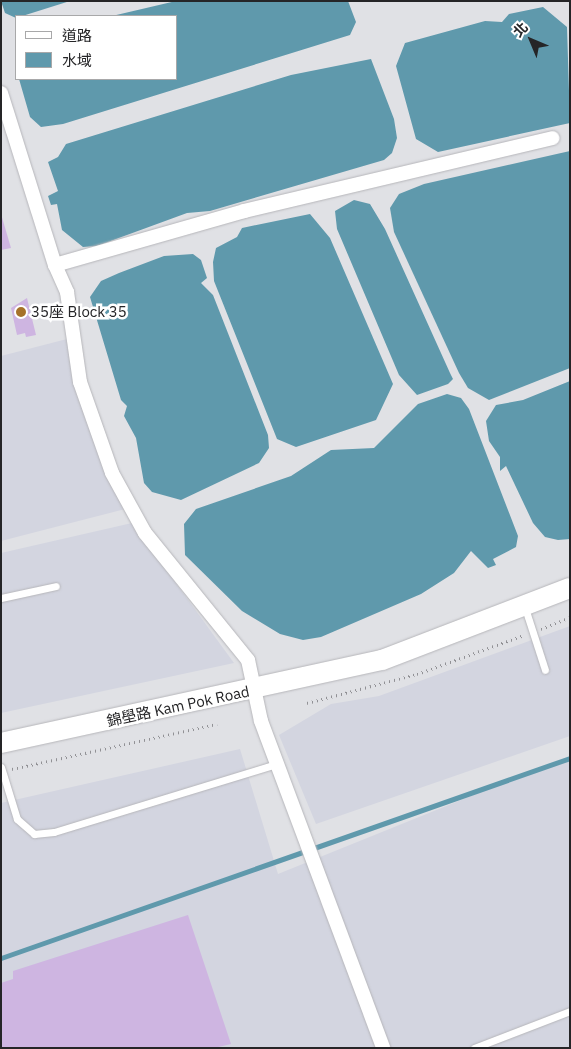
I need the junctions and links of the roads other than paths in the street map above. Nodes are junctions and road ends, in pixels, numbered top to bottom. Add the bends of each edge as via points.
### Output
1 (1, 94) edge
2 (552, 138) dead end
3 (56, 264) junction
4 (56, 586) dead end
5 (570, 588) edge
6 (1, 598) edge
7 (525, 608) junction
8 (545, 670) dead end
9 (257, 689) junction
10 (1, 743) edge
11 (278, 764) junction
12 (2, 769) edge
13 (570, 1010) edge
14 (382, 1048) edge
15 (474, 1048) edge

1 - 3 street
2 - 3 street via 244,212
3 - 9 street via 67,292 80,382 112,472 145,533 241,649
4 - 6 lane
5 - 7 street
7 - 8 lane
7 - 9 street via 382,660
9 - 10 street, 錦壆路 Kam Pok Road
9 - 11 street, 錦壆路 Kam Pok Road via 261,721
11 - 12 lane via 54,832 34,834 17,819
11 - 14 street, 錦壆路 Kam Pok Road
13 - 15 lane

